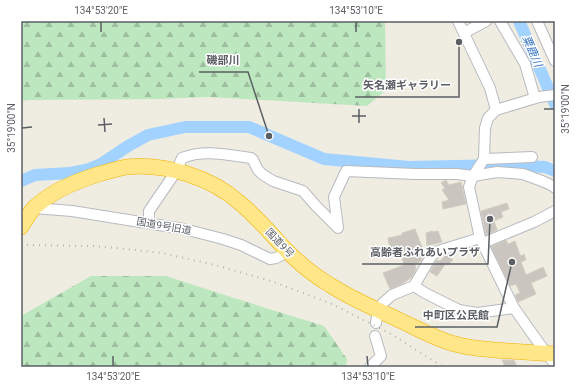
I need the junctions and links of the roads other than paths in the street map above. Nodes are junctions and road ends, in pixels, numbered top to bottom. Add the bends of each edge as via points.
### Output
1 (458, 21) edge
2 (486, 21) edge
3 (500, 21) edge
4 (537, 21) edge
5 (464, 34) junction
6 (555, 61) edge
7 (555, 95) edge
8 (537, 97) junction
9 (496, 110) junction
10 (532, 157) dead end
11 (484, 159) junction
12 (177, 170) junction
13 (473, 176) junction
14 (555, 188) edge
15 (34, 208) junction
16 (555, 211) edge
17 (149, 223) junction
18 (21, 228) edge
19 (481, 241) junction
20 (288, 252) junction
21 (414, 286) junction
22 (514, 308) junction
23 (377, 317) junction
24 (375, 336) dead end
25 (552, 357) edge
26 (370, 367) edge

1 - 5 street
2 - 5 street
3 - 8 street via 524,64
4 - 6 street
5 - 9 street via 490,88
7 - 8 street
8 - 9 street
9 - 11 street via 488,118 484,128
10 - 11 street
11 - 13 street
12 - 13 street via 182,158 190,155 210,152 251,158 258,170 272,181 304,191 338,228 334,197 346,171
12 - 15 highway, 国道9号 via 138,167 106,172 71,183
12 - 17 street via 149,211
12 - 20 highway, 国道9号 via 225,191
13 - 14 street via 497,172 523,174
13 - 19 street via 469,187
15 - 17 street, 国道9号旧道
15 - 18 highway, 国道9号
16 - 19 street via 534,222
17 - 20 street, 国道9号旧道 via 223,239 270,259
19 - 21 street via 438,251 432,255
19 - 22 street
20 - 23 highway, 国道9号
21 - 22 street via 459,310 477,313
21 - 23 street via 392,295 383,303
22 - 25 street
23 - 25 highway, 国道9号 via 454,344
24 - 26 street via 381,356

